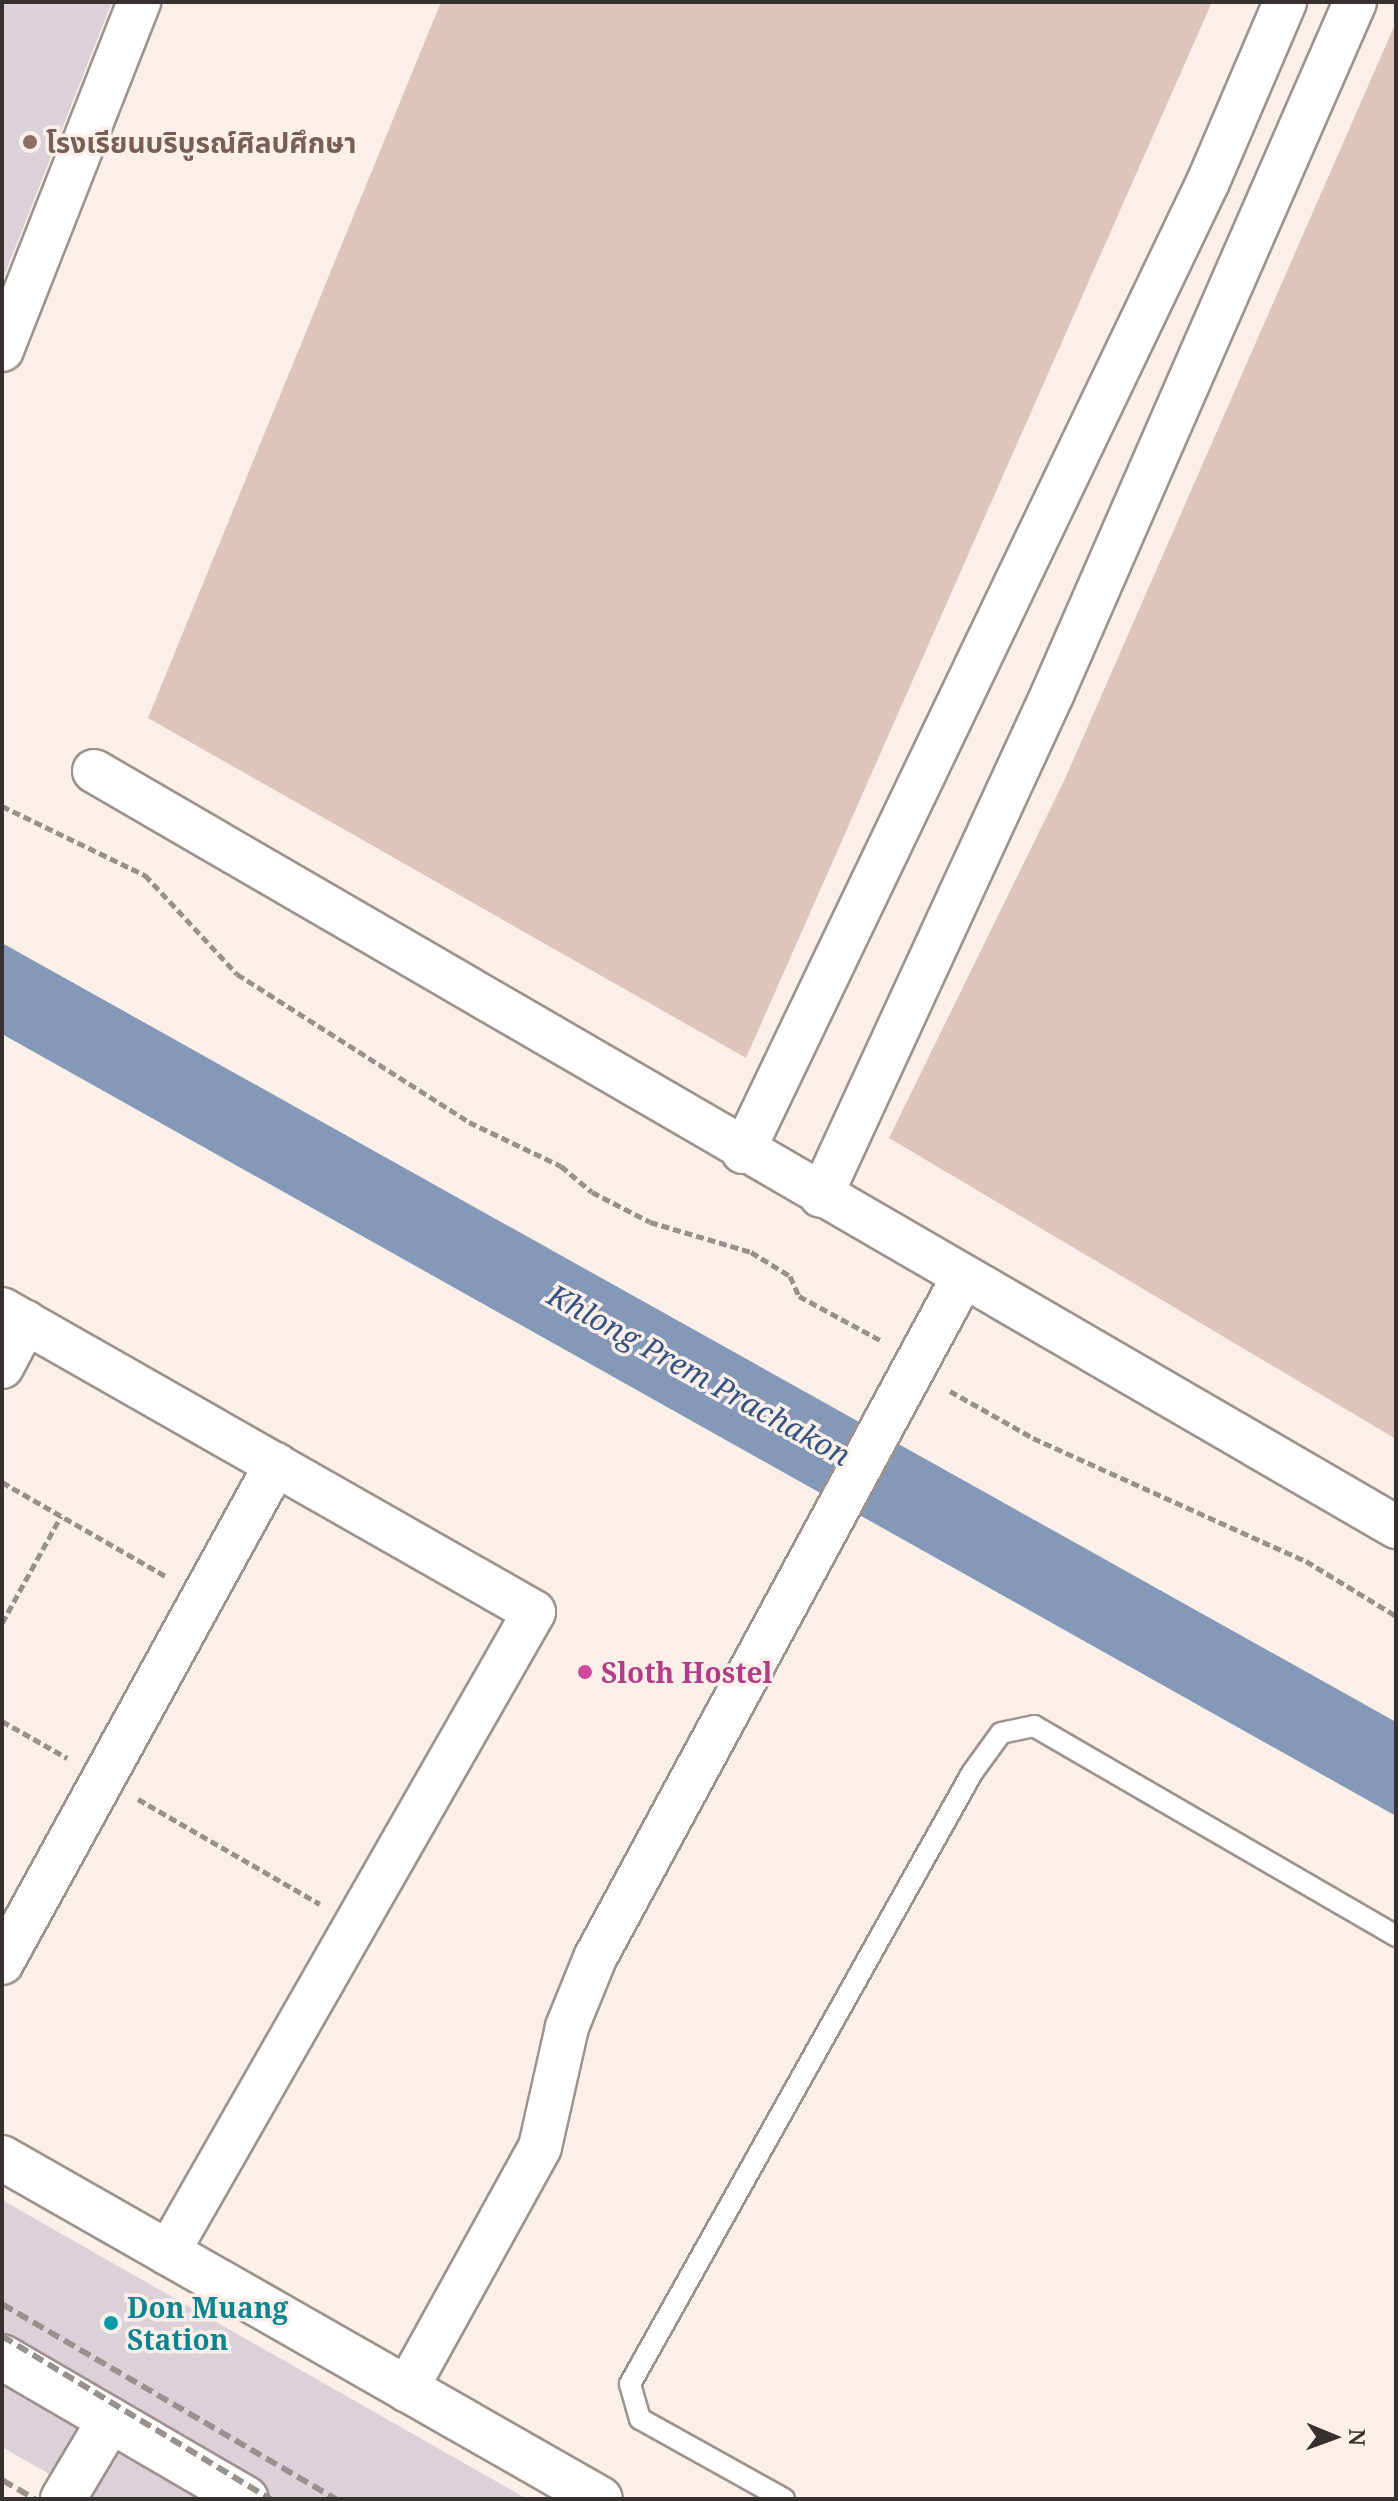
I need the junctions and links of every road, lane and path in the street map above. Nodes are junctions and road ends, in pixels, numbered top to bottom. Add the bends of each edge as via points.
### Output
1 (139, 2) edge
2 (1285, 2) edge
3 (1355, 2) edge
4 (1149, 306) junction
5 (1210, 333) junction
6 (2, 350) edge
7 (94, 771) dead end
8 (2, 806) edge
9 (743, 1152) junction
10 (821, 1196) junction
11 (963, 1277) junction
12 (14, 1316) edge
13 (2, 1367) edge
14 (910, 1375) junction
15 (276, 1464) junction
16 (2, 1482) edge
17 (61, 1516) junction
18 (1396, 1527) edge
19 (203, 1598) junction
20 (1396, 1616) edge
21 (2, 1623) edge
22 (2, 1721) edge
23 (104, 1780) junction
24 (356, 1924) junction
25 (1396, 1936) edge
26 (2, 1963) edge
27 (2, 2158) edge
28 (167, 2254) junction
29 (2, 2357) edge
30 (406, 2390) junction
31 (110, 2420) junction
32 (63, 2499) edge
33 (246, 2499) edge
34 (600, 2499) edge
35 (784, 2499) edge

1 - 6 street
2 - 4 street
3 - 5 street
4 - 5 street
4 - 9 street
5 - 10 street via 1052,695
7 - 9 street
8 - 14 path via 145,875 237,974 469,1122 561,1166 592,1192 650,1222 751,1252 790,1276 799,1296
9 - 10 street
10 - 11 street
11 - 14 street
11 - 18 street
12 - 13 street
12 - 15 street
14 - 20 path via 1033,1438 1207,1512 1306,1561
14 - 30 street via 595,1958 567,2027 540,2147
15 - 19 street
15 - 24 street via 534,1612
16 - 17 path
17 - 19 path
17 - 21 path
19 - 23 street
22 - 23 path
23 - 24 path
23 - 26 street
24 - 28 street
25 - 35 lane via 1034,1726 1001,1733 972,1773 630,2384 640,2419
27 - 28 main road
28 - 30 main road
29 - 31 main road
30 - 34 main road
31 - 32 main road
31 - 33 main road

